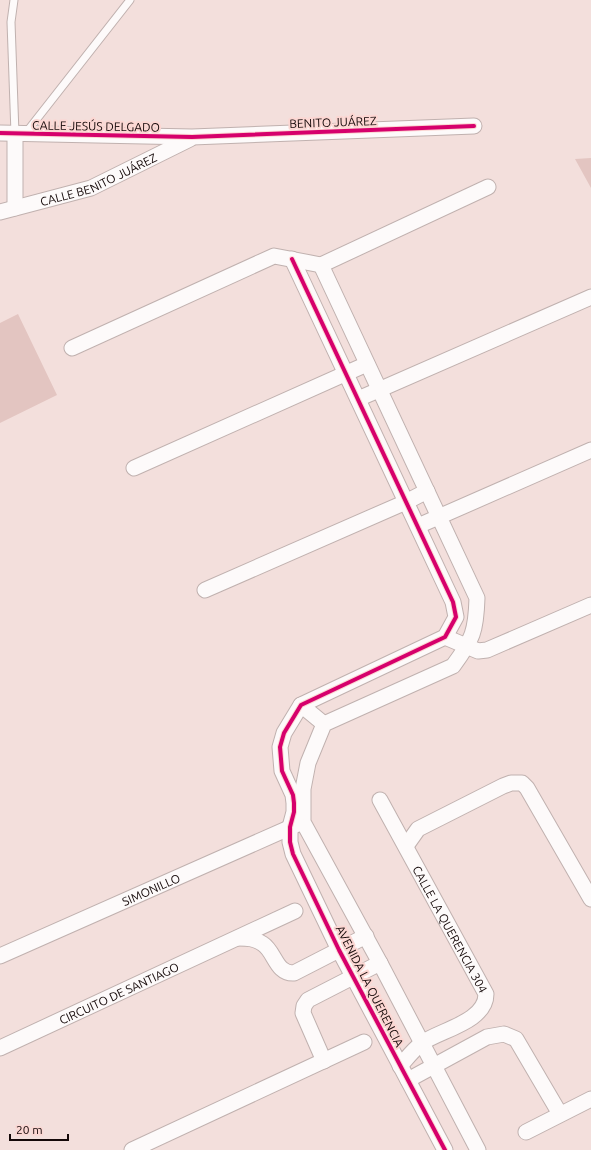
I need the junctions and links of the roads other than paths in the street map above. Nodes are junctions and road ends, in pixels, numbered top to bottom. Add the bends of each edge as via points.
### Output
1 (14, 0) edge
2 (130, 0) edge
3 (474, 126) dead end
4 (13, 134) edge
5 (192, 138) junction
6 (488, 187) dead end
7 (15, 208) junction
8 (0, 212) edge
9 (292, 259) junction
10 (321, 265) junction
11 (591, 297) edge
12 (72, 348) dead end
13 (367, 364) junction
14 (346, 373) junction
15 (379, 389) junction
16 (358, 399) junction
17 (591, 450) edge
18 (134, 468) dead end
19 (427, 491) junction
20 (406, 502) junction
21 (439, 518) junction
22 (418, 526) junction
23 (205, 590) dead end
24 (591, 605) edge
25 (445, 637) junction
26 (467, 647) junction
27 (301, 705) junction
28 (324, 724) junction
29 (380, 800) dead end
30 (296, 824) junction
31 (406, 846) junction
32 (591, 899) edge
33 (295, 911) dead end
34 (366, 936) junction
35 (238, 938) junction
36 (2, 950) edge
37 (339, 950) junction
38 (380, 964) junction
39 (353, 977) junction
40 (364, 1042) dead end
41 (422, 1043) junction
42 (0, 1048) edge
43 (324, 1061) junction
44 (400, 1066) junction
45 (434, 1066) junction
46 (408, 1080) junction
47 (591, 1100) edge
48 (560, 1114) junction
49 (526, 1132) dead end
50 (132, 1150) edge
51 (445, 1150) edge
52 (478, 1150) edge

1 - 4 lane via 11,22
2 - 4 lane
3 - 5 street, BENITO JUÁREZ
4 - 5 street, CALLE JESÚS DELGADO
4 - 7 street
5 - 7 street, CALLE BENITO JUÁREZ via 91,188
6 - 10 street
7 - 8 street, CALLE BENITO JUÁREZ
9 - 10 street
9 - 12 street via 274,256
9 - 14 street
10 - 13 street
11 - 15 street
13 - 14 street
13 - 15 street
14 - 16 street
14 - 18 street
15 - 16 street
15 - 19 street
16 - 20 street
17 - 21 street
19 - 20 street
19 - 21 street
20 - 22 street
20 - 23 street
21 - 22 street
21 - 26 street via 477,598 476,625
22 - 25 street via 454,602 456,617
24 - 26 street via 487,650 478,651
25 - 26 street
25 - 27 street
26 - 28 street via 453,666
27 - 28 street
27 - 30 street via 284,733 280,746 282,771 293,795
28 - 30 street via 308,763
29 - 31 street, CALLE LA QUERENCIA 304
30 - 34 street, AVENIDA LA QUERENCIA
30 - 36 street, SIMONILLO
30 - 37 street, AVENIDA LA QUERENCIA via 290,842 293,854
31 - 32 street via 418,829 503,786 522,783
31 - 41 street, CALLE LA QUERENCIA 304 via 486,994 484,1005 473,1017
33 - 35 street, CIRCUITO DE SANTIAGO
34 - 37 street
34 - 38 street, AVENIDA LA QUERENCIA
35 - 37 street via 252,939 264,944 284,971 289,973 294,973
35 - 42 street, CIRCUITO DE SANTIAGO
37 - 39 street, AVENIDA LA QUERENCIA
38 - 39 street
38 - 41 street, AVENIDA LA QUERENCIA
39 - 43 street via 308,1000 304,1006 303,1013
39 - 44 street, AVENIDA LA QUERENCIA
40 - 43 street
41 - 44 street, CALLE LA QUERENCIA 304
41 - 45 street, AVENIDA LA QUERENCIA
43 - 50 street
44 - 46 street, AVENIDA LA QUERENCIA
45 - 46 street
45 - 48 street via 487,1037 509,1035 516,1039
45 - 52 street, AVENIDA LA QUERENCIA
46 - 51 street, AVENIDA LA QUERENCIA
47 - 48 street
48 - 49 street

